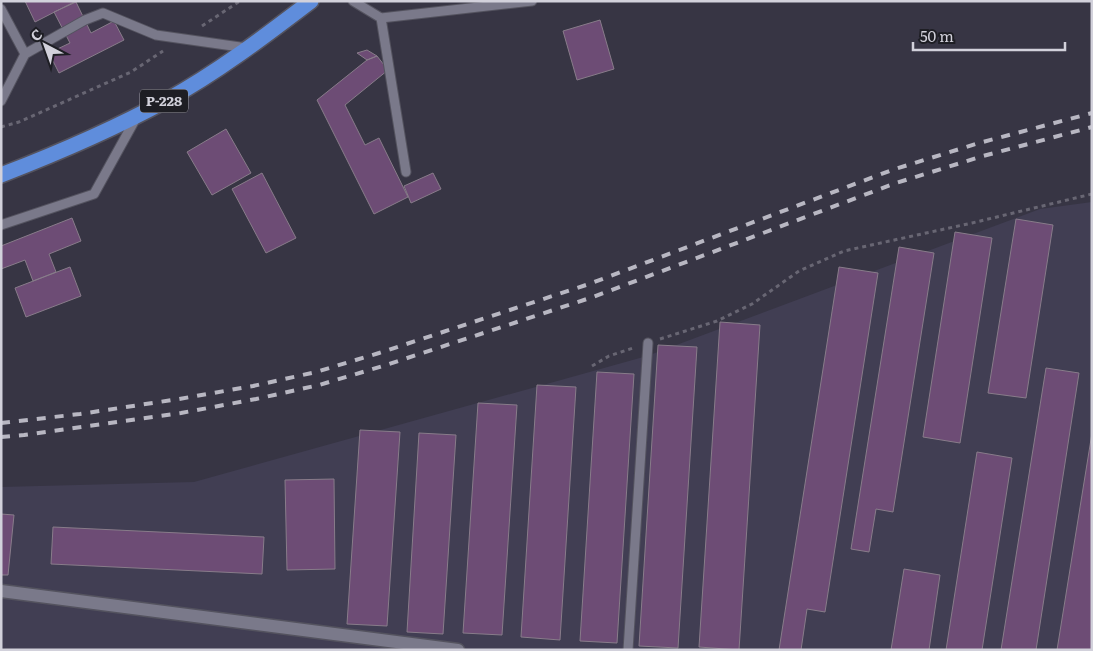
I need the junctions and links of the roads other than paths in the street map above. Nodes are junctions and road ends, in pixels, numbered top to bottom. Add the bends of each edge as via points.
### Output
1 (311, 1) edge
2 (353, 1) edge
3 (532, 1) edge
4 (1, 9) edge
5 (381, 18) junction
6 (247, 48) junction
7 (25, 54) junction
8 (1, 100) edge
9 (137, 115) junction
10 (406, 172) dead end
11 (1, 175) edge
12 (1, 225) edge
13 (648, 343) road end
14 (1, 591) edge
15 (398, 646) edge
16 (458, 650) edge
17 (628, 650) edge

1 - 6 highway, Р-228
2 - 5 lane
3 - 5 lane
4 - 7 lane
5 - 10 lane
6 - 7 lane via 156,36 103,13
6 - 9 highway, Р-228 via 216,70
7 - 8 lane
9 - 11 highway, Р-228
9 - 12 lane via 94,194
13 - 17 lane
14 - 15 street
15 - 16 street

